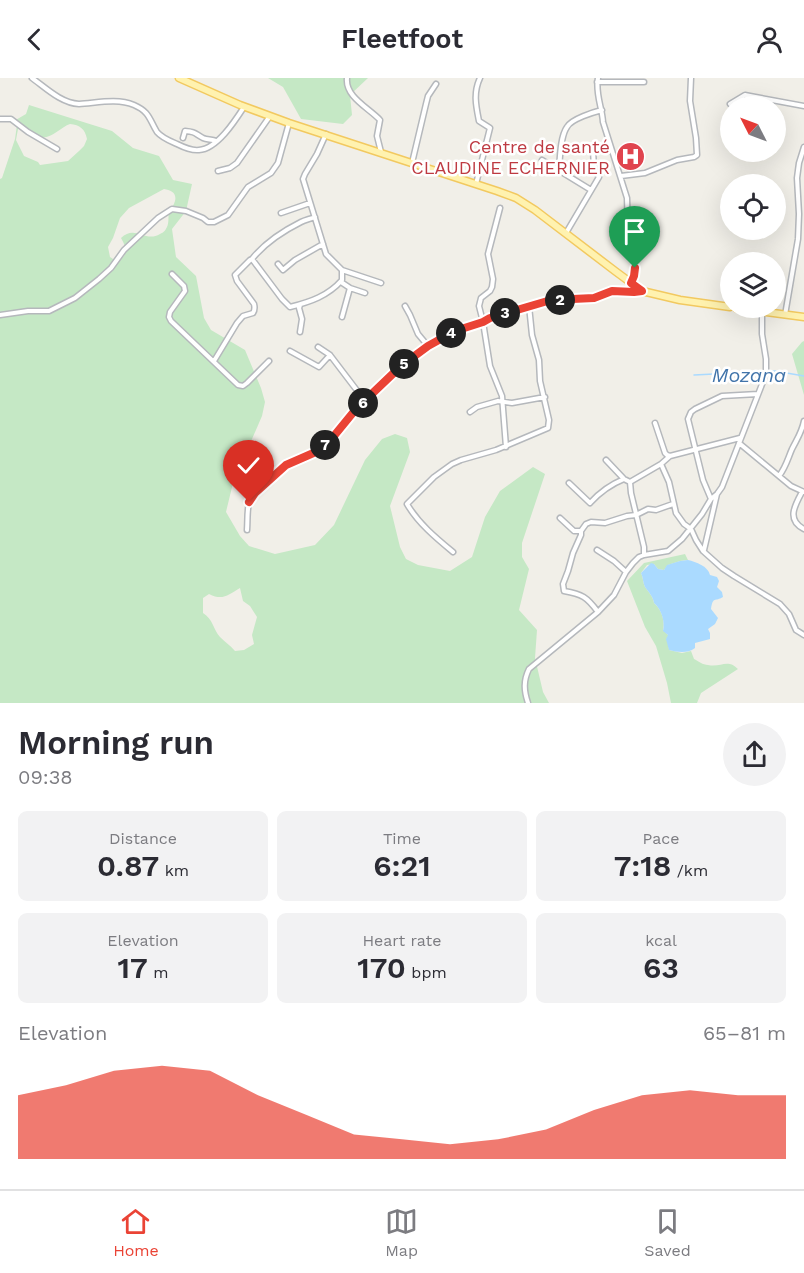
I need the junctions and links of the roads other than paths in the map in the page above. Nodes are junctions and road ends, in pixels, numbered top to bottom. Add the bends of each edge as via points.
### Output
1 (32, 78) edge
2 (179, 78) edge
3 (347, 78) edge
4 (480, 78) edge
5 (691, 78) edge
6 (597, 79) edge
7 (644, 82) dead end
8 (436, 84) dead end
9 (786, 103) edge
10 (804, 106) edge
11 (244, 107) junction
12 (602, 110) junction
13 (270, 116) junction
14 (0, 119) edge
15 (289, 123) junction
16 (326, 135) junction
17 (183, 138) dead end
18 (216, 141) junction
19 (804, 147) edge
20 (57, 149) dead end
21 (593, 150) dead end
22 (381, 153) junction
23 (542, 160) dead end
24 (412, 163) junction
25 (559, 170) junction
26 (218, 171) dead end
27 (621, 176) junction
28 (476, 184) junction
29 (591, 190) junction
30 (310, 203) junction
31 (500, 208) dead end
32 (281, 213) dead end
33 (315, 217) junction
34 (566, 233) junction
35 (323, 244) junction
36 (252, 259) junction
37 (278, 264) dead end
38 (342, 270) junction
39 (172, 274) dead end
40 (341, 282) junction
41 (381, 283) dead end
42 (631, 283) junction
43 (350, 288) junction
44 (642, 291) junction
45 (365, 292) dead end
46 (300, 304) junction
47 (405, 306) dead end
48 (529, 306) junction
49 (720, 306) edge
50 (786, 309) edge
51 (0, 315) edge
52 (786, 315) edge
53 (342, 316) dead end
54 (804, 317) edge
55 (762, 318) edge
56 (483, 322) junction
57 (300, 332) dead end
58 (318, 346) dead end
59 (428, 346) junction
60 (290, 351) dead end
61 (330, 355) junction
62 (269, 360) dead end
63 (214, 361) junction
64 (758, 394) junction
65 (544, 397) junction
66 (365, 400) junction
67 (503, 402) junction
68 (470, 412) dead end
69 (804, 421) edge
70 (655, 423) dead end
71 (740, 441) junction
72 (506, 447) junction
73 (696, 451) junction
74 (670, 456) junction
75 (606, 460) dead end
76 (661, 464) junction
77 (779, 476) junction
78 (624, 479) junction
79 (630, 482) junction
80 (569, 483) dead end
81 (803, 492) edge
82 (717, 494) junction
83 (711, 499) junction
84 (673, 504) junction
85 (636, 515) junction
86 (560, 518) dead end
87 (691, 529) junction
88 (804, 529) edge
89 (247, 530) dead end
90 (581, 531) junction
91 (597, 550) dead end
92 (703, 551) junction
93 (453, 552) dead end
94 (644, 555) junction
95 (626, 572) junction
96 (598, 612) junction
97 (804, 634) edge
98 (528, 703) edge

1 - 18 street via 74,104 132,104 147,113 161,136 183,147 201,150
2 - 11 main road
3 - 22 street via 349,90 380,120 377,136
4 - 28 street via 475,96 479,121 490,128
5 - 27 street via 697,155 645,173
6 - 7 street
6 - 12 street
8 - 24 street via 428,96
9 - 10 street
11 - 13 main road
11 - 18 street
12 - 25 street via 566,127
12 - 27 street
13 - 15 main road
13 - 26 street via 237,163
14 - 20 street via 9,118
15 - 16 main road
15 - 51 street via 275,168 248,187 228,215 208,222 172,209 75,297 50,311
16 - 22 main road
16 - 30 street via 304,177
17 - 18 street via 185,131
19 - 50 street via 797,178 798,239
21 - 29 street via 594,168 599,175
22 - 24 main road
23 - 25 street
24 - 28 main road
25 - 29 street
27 - 42 street via 634,252
28 - 34 main road via 516,198
29 - 34 street
30 - 32 street
30 - 33 street
31 - 56 street via 488,254 492,286 479,302
33 - 35 street
33 - 36 street via 289,229
34 - 42 main road
35 - 37 street via 283,270
35 - 38 street via 326,254
36 - 46 street via 288,307
36 - 63 street via 235,275 254,304 254,311 237,323
38 - 40 street
38 - 41 street
39 - 63 street via 185,291 169,317
40 - 43 street
40 - 46 street via 313,301
42 - 44 main road
43 - 45 street
43 - 53 street
44 - 48 street via 612,291 594,298 551,300
44 - 49 main road
46 - 57 street
47 - 59 street
48 - 56 street
48 - 65 street
52 - 54 main road
55 - 64 street via 767,367
56 - 59 street
56 - 67 street via 490,366
58 - 61 street
59 - 66 street
60 - 61 street via 319,367
61 - 66 street
62 - 63 street via 243,386
64 - 71 street
64 - 73 street via 725,395 691,412 688,418
65 - 67 street
65 - 72 street via 548,428
66 - 89 street via 329,442 286,465 255,493 249,502
67 - 68 street
67 - 72 street
69 - 77 street
70 - 74 street via 665,453
71 - 73 street
71 - 77 street
71 - 82 street
72 - 93 street via 452,464 407,504 427,530
73 - 74 street
73 - 83 street
74 - 76 street
75 - 78 street
76 - 79 street
76 - 84 street
77 - 81 street
78 - 79 street
78 - 80 street via 602,490 590,503
79 - 85 street
81 - 88 street via 793,514
82 - 83 street
82 - 92 street
83 - 87 street
84 - 85 street
84 - 87 street
85 - 90 street via 591,522
85 - 94 street
86 - 90 street via 574,531
87 - 92 street
87 - 94 street via 668,551
90 - 96 street via 564,591 581,594
91 - 95 street
92 - 97 street via 722,568 780,603 796,630
94 - 95 street
95 - 96 street via 614,595
96 - 98 street via 530,669 524,686

